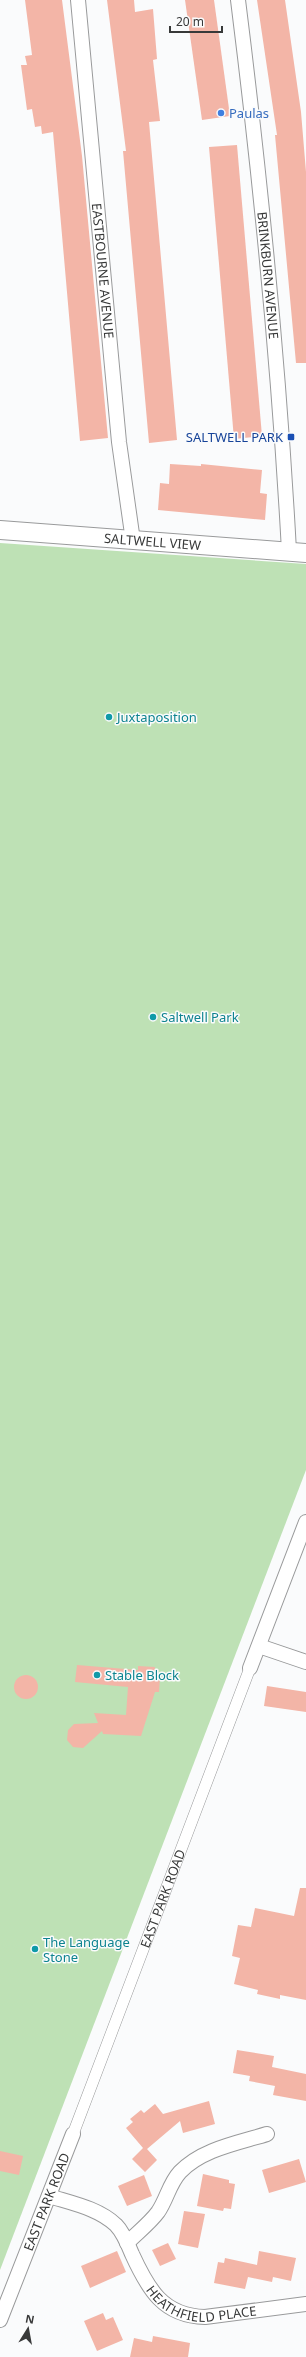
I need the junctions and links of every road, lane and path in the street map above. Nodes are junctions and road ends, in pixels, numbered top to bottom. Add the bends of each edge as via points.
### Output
1 (78, 0) edge
2 (238, 0) edge
3 (0, 530) edge
4 (133, 541) junction
5 (297, 552) edge
6 (306, 1522) edge
7 (259, 1646) junction
8 (306, 1662) edge
9 (250, 1668) joint
10 (73, 2134) joint
11 (267, 2134) dead end
12 (49, 2196) junction
13 (128, 2243) junction
14 (306, 2304) edge
15 (0, 2320) edge

1 - 4 street, EASTBOURNE AVENUE via 118,434
2 - 5 street, BRINKBURN AVENUE via 254,129 283,438
3 - 4 street, SALTWELL VIEW
4 - 5 street, SALTWELL VIEW
6 - 7 street, EAST PARK ROAD
7 - 8 street
7 - 9 street, EAST PARK ROAD
9 - 10 street, EAST PARK ROAD
10 - 12 street, EAST PARK ROAD
11 - 13 street via 213,2151 194,2160 171,2183 158,2213
12 - 13 street, HEATHFIELD PLACE via 96,2211 108,2218 118,2226
12 - 15 street, EAST PARK ROAD
13 - 14 street, HEATHFIELD PLACE via 151,2291 175,2311 190,2317

